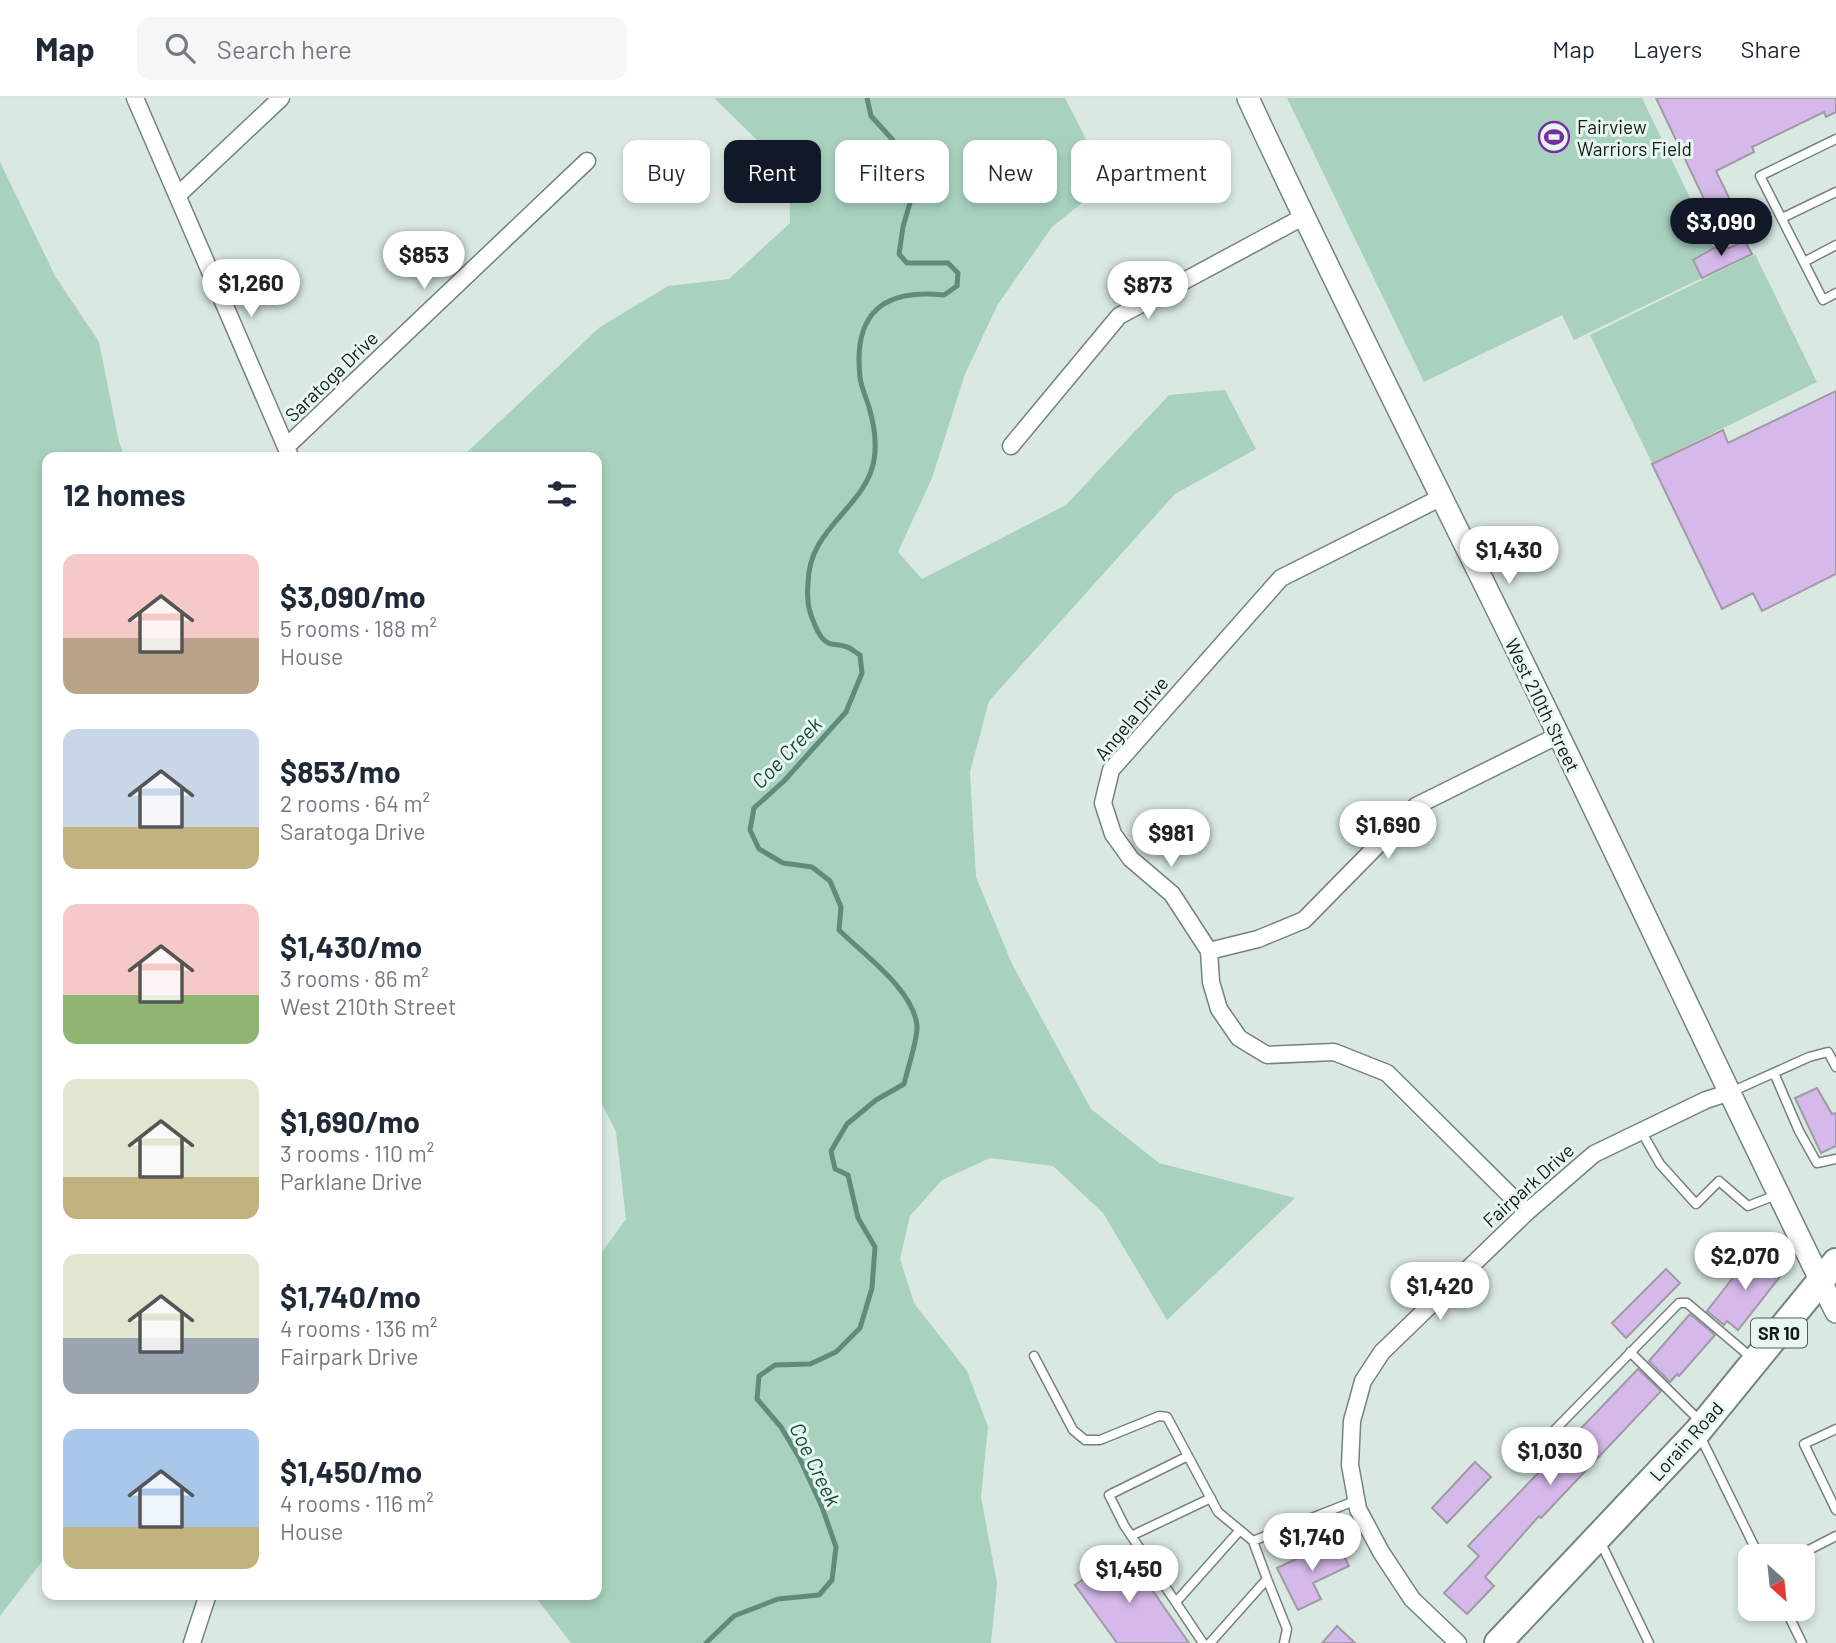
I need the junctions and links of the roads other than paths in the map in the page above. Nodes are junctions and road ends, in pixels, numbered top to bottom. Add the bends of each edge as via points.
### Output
1 (135, 98) edge
2 (281, 98) edge
3 (1248, 98) edge
4 (1836, 139) edge
5 (587, 161) dead end
6 (1836, 192) edge
7 (178, 195) junction
8 (1303, 217) junction
9 (1782, 218) junction
10 (1836, 246) edge
11 (1804, 261) junction
12 (1836, 293) edge
13 (1011, 446) dead end
14 (288, 452) edge
15 (1442, 497) junction
16 (1559, 735) junction
17 (1209, 951) junction
18 (1836, 1066) edge
19 (1774, 1073) junction
20 (1728, 1093) junction
21 (1641, 1131) junction
22 (1836, 1159) edge
23 (1778, 1194) junction
24 (1527, 1212) junction
25 (1829, 1272) edge
26 (1836, 1312) edge
27 (1630, 1352) junction
28 (1034, 1356) dead end
29 (1755, 1361) junction
30 (1700, 1427) junction
31 (1836, 1429) edge
32 (1536, 1450) dead end
33 (1188, 1456) junction
34 (1211, 1498) junction
35 (1357, 1500) junction
36 (1836, 1510) edge
37 (1240, 1530) junction
38 (1132, 1536) junction
39 (1836, 1536) edge
40 (1598, 1537) junction
41 (1253, 1541) junction
42 (1754, 1544) edge
43 (1815, 1547) edge
44 (1267, 1579) junction
45 (206, 1600) edge
46 (1176, 1602) junction
47 (1791, 1621) edge
48 (193, 1643) edge
49 (1203, 1643) edge
50 (1210, 1643) edge
51 (1284, 1643) edge
52 (1458, 1643) edge
53 (1498, 1643) edge
54 (1649, 1643) edge
55 (1802, 1643) edge

1 - 7 street
2 - 7 street
3 - 8 street, West 210th Street
4 - 9 lane via 1760,176
5 - 14 street, Saratoga Drive
6 - 9 lane
7 - 14 street
8 - 13 street via 1119,316
8 - 15 street, West 210th Street
9 - 11 lane
10 - 11 lane
11 - 12 lane via 1823,300
15 - 16 street, West 210th Street
15 - 17 street, Angela Drive via 1281,578 1111,770 1103,803 1113,834 1131,859 1172,894
16 - 17 street via 1416,806 1304,920 1258,939
16 - 20 street, West 210th Street
17 - 24 street, Angela Drive via 1219,1009 1239,1038 1267,1055 1334,1052 1387,1073
18 - 19 lane via 1828,1052
19 - 20 lane
19 - 22 lane via 1817,1163
20 - 21 street, Fairpark Drive
20 - 23 street, West 210th Street
21 - 23 lane via 1660,1164 1696,1204 1719,1181 1748,1206
21 - 24 street, Fairpark Drive via 1594,1154
23 - 25 street, West 210th Street
24 - 35 street, Fairpark Drive via 1382,1352 1363,1381 1352,1421 1350,1465
25 - 26 street, West 210th Street
25 - 29 main road, Lorain Road / SR 10
27 - 29 lane via 1679,1303 1687,1303
27 - 30 lane
27 - 32 lane
28 - 33 lane via 1073,1430 1084,1440 1100,1440 1159,1416 1167,1417
29 - 30 main road, Lorain Road / SR 10
30 - 40 main road, Lorain Road / SR 10
30 - 42 lane
31 - 36 lane via 1804,1444
33 - 34 lane
33 - 38 lane via 1109,1495
34 - 37 lane
34 - 38 lane
35 - 41 lane
35 - 52 street, Fairpark Drive via 1381,1552 1412,1599
37 - 41 lane
37 - 46 lane
38 - 46 lane
39 - 43 lane
40 - 53 main road, Lorain Road / SR 10
40 - 54 lane
41 - 44 lane
44 - 50 lane
44 - 51 lane via 1287,1629
45 - 48 street
46 - 49 lane
47 - 55 lane

